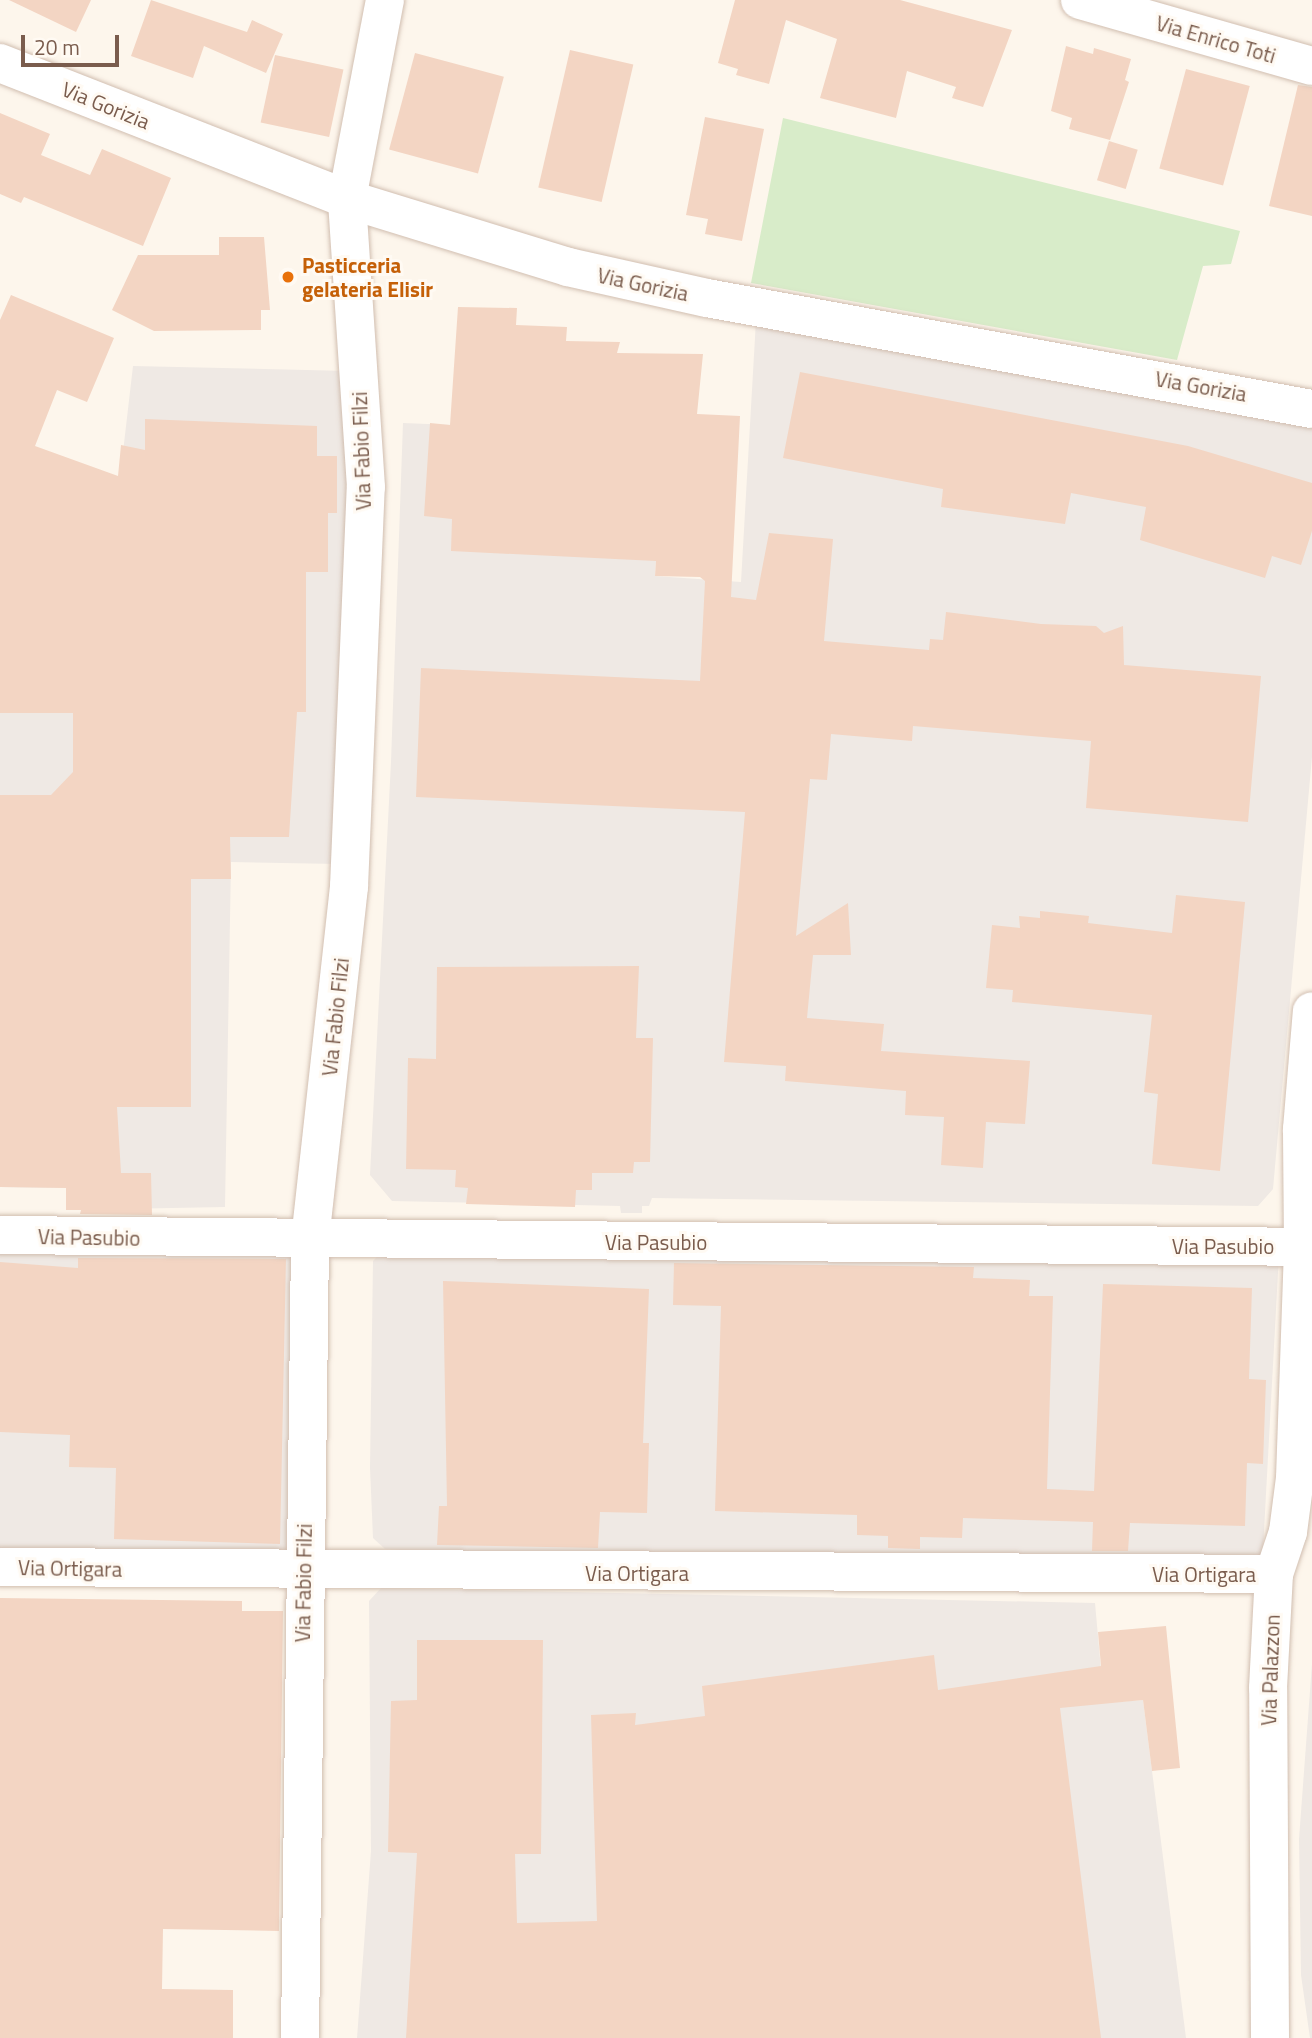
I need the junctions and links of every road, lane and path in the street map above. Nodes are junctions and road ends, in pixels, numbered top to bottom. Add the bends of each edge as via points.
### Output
1 (385, 0) edge
2 (1080, 0) edge
3 (0, 63) edge
4 (1312, 66) edge
5 (347, 199) junction
6 (1312, 409) edge
7 (1312, 1011) edge
8 (0, 1235) edge
9 (310, 1240) junction
10 (1308, 1247) edge
11 (0, 1567) edge
12 (303, 1572) junction
13 (1274, 1574) junction
14 (300, 2038) edge
15 (1270, 2038) edge

1 - 5 street, Via Fabio Filzi
2 - 4 street, Via Enrico Toti
3 - 5 street, Via Gorizia
5 - 6 street, Via Gorizia via 568,267 695,295 1245,393
5 - 9 street, Via Fabio Filzi via 366,487 349,887
7 - 10 street, Via Palazzon via 1302,1129
8 - 9 street, Via Pasubio
9 - 10 street, Via Pasubio
9 - 12 street, Via Fabio Filzi
10 - 13 street, Via Palazzon via 1295,1478 1288,1532
11 - 12 street, Via Ortigara
12 - 13 street, Via Ortigara
12 - 14 street, Via Fabio Filzi
13 - 15 street, Via Palazzon via 1268,1688

